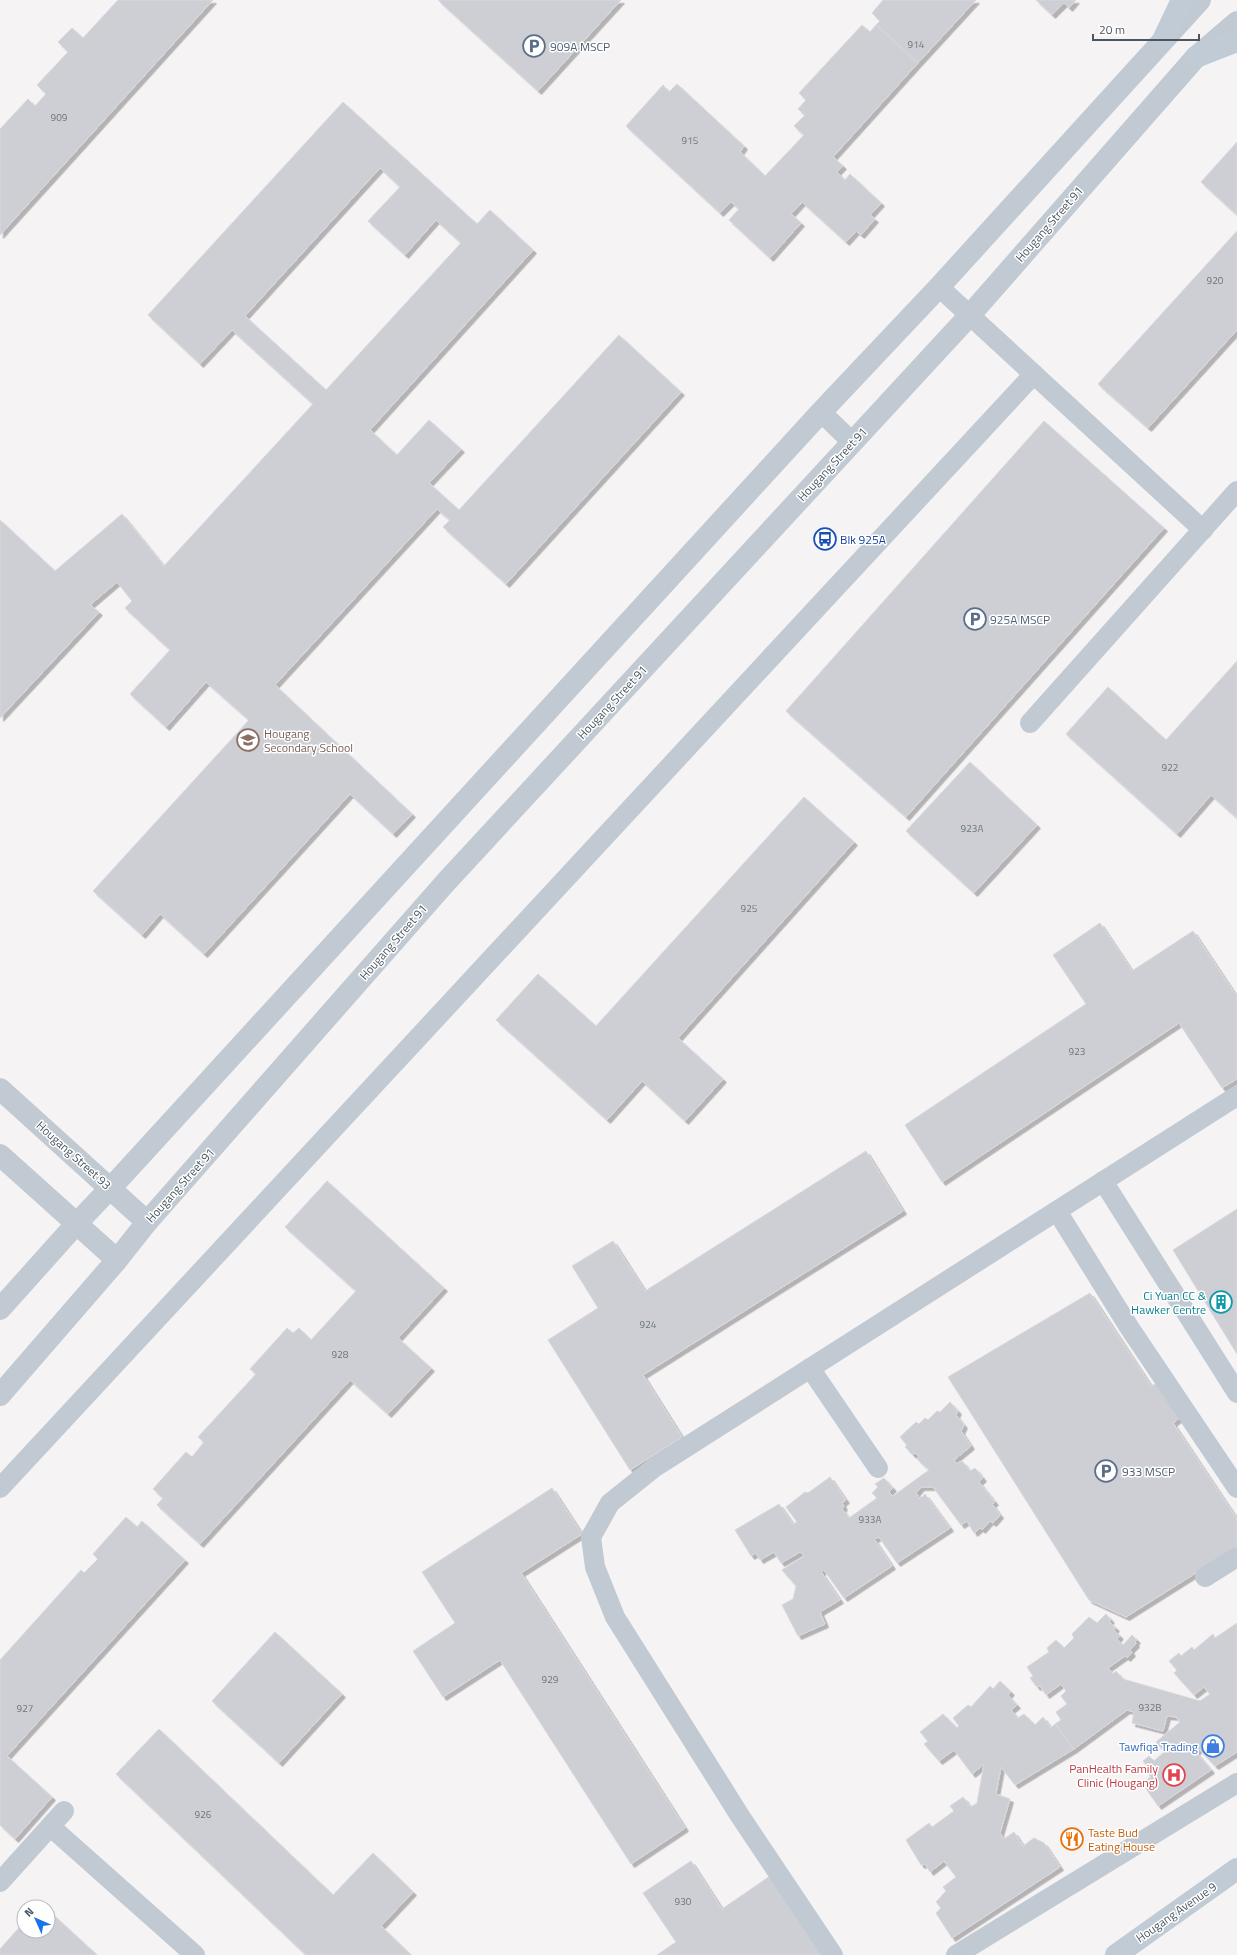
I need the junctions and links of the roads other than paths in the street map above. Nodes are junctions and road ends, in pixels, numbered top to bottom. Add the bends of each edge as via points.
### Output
1 (1182, 0) edge
2 (1200, 0) edge
3 (1237, 22) edge
4 (1164, 38) junction
5 (1237, 41) edge
6 (1196, 57) junction
7 (939, 287) junction
8 (970, 315) junction
9 (1034, 374) junction
10 (821, 412) junction
11 (852, 442) junction
12 (1237, 491) edge
13 (1203, 530) junction
14 (1030, 723) dead end
15 (0, 1089) edge
16 (1237, 1096) edge
17 (0, 1155) edge
18 (1103, 1181) junction
19 (110, 1188) junction
20 (1057, 1211) junction
21 (147, 1222) junction
22 (77, 1223) junction
23 (117, 1260) junction
24 (0, 1309) edge
25 (810, 1368) junction
26 (1237, 1393) edge
27 (0, 1395) edge
28 (878, 1468) dead end
29 (0, 1488) edge
30 (1237, 1488) edge
31 (1237, 1557) edge
32 (1205, 1577) dead end
33 (1237, 1783) edge
34 (64, 1811) dead end
35 (51, 1827) junction
36 (1237, 1869) edge
37 (0, 1882) edge
38 (195, 1955) edge
39 (833, 1955) edge
40 (956, 1955) edge
41 (1116, 1955) edge

1 - 4 street
2 - 4 street
3 - 6 street, Hougang Street 91
4 - 7 street
5 - 6 street
6 - 8 street, Hougang Street 91
7 - 8 lane
7 - 10 street
8 - 9 lane
8 - 11 street, Hougang Street 91
9 - 13 lane
9 - 29 lane
10 - 11 lane
10 - 19 street
11 - 21 street, Hougang Street 91 via 446,882
12 - 13 lane
13 - 14 lane
15 - 19 street, Hougang Street 93
16 - 18 lane
17 - 22 street
18 - 20 lane
18 - 26 lane
19 - 21 street, Hougang Street 93
19 - 22 street
20 - 25 lane
20 - 30 lane via 1129,1327
21 - 23 street, Hougang Street 91
22 - 23 street
22 - 24 street
23 - 27 street, Hougang Street 91
25 - 28 lane
25 - 39 lane via 655,1467 610,1502 591,1538 595,1567 614,1617 740,1816
31 - 32 lane
33 - 40 lane
34 - 35 lane
35 - 37 lane
35 - 38 lane
36 - 41 street, Hougang Avenue 9

